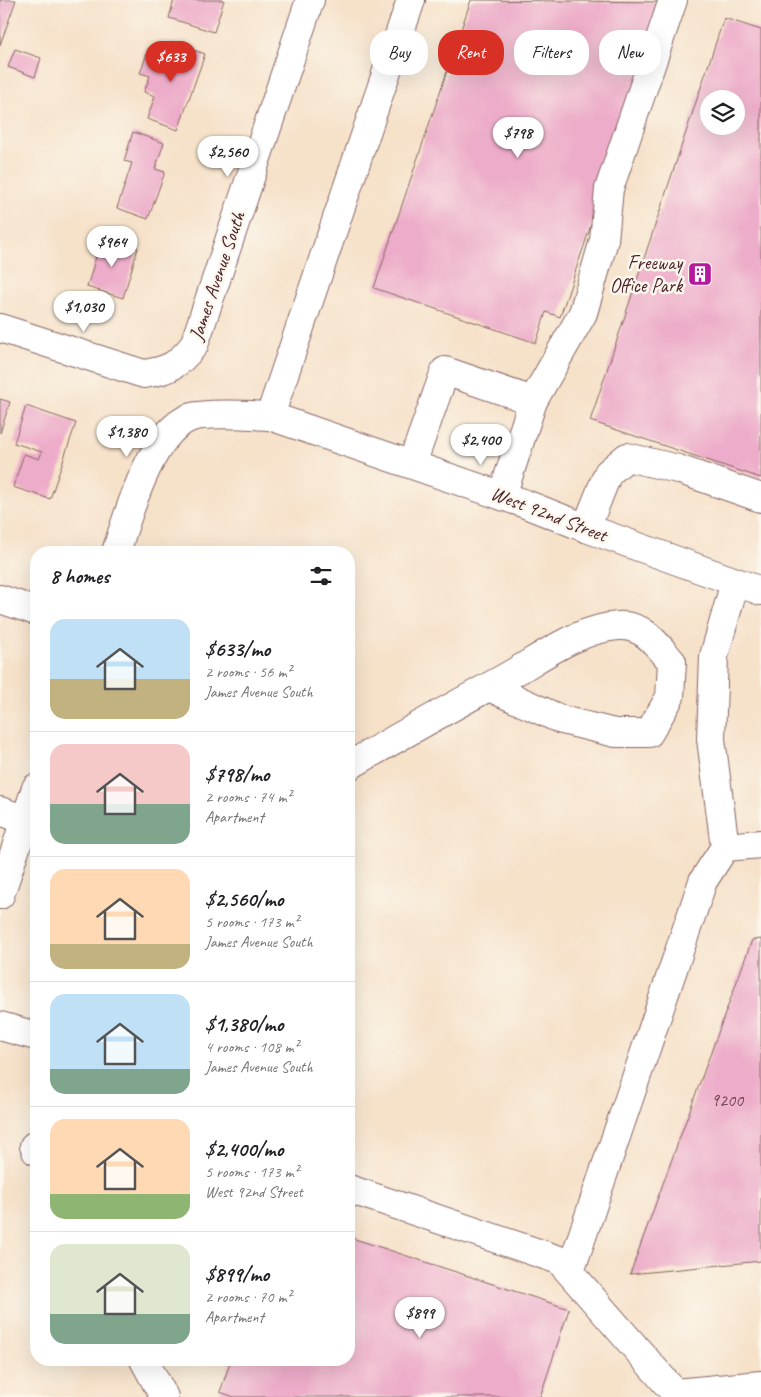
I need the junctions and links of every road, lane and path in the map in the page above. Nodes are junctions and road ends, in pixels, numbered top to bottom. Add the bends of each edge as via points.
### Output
1 (310, 0) edge
2 (412, 0) edge
3 (673, 0) edge
4 (0, 328) edge
5 (533, 401) junction
6 (270, 416) junction
7 (412, 464) junction
8 (502, 496) junction
9 (761, 498) edge
10 (586, 528) junction
11 (118, 546) edge
12 (736, 582) junction
13 (761, 591) edge
14 (0, 599) edge
15 (30, 609) edge
16 (488, 686) junction
17 (355, 763) edge
18 (30, 807) edge
19 (0, 811) edge
20 (26, 820) junction
21 (761, 844) edge
22 (725, 847) junction
23 (0, 895) edge
24 (0, 1026) edge
25 (30, 1034) edge
26 (355, 1191) edge
27 (570, 1272) junction
28 (147, 1366) edge
29 (761, 1385) edge
30 (674, 1395) edge
31 (164, 1397) edge

1 - 4 street, James Avenue South via 194,344 183,359 166,371 138,373
2 - 6 street
3 - 5 street via 609,189 604,240 582,313
5 - 7 street via 445,372
5 - 8 street
6 - 7 street, West 92nd Street
6 - 11 street, West 92nd Street via 190,417 171,432 142,473
7 - 8 street, West 92nd Street
8 - 10 street, West 92nd Street
9 - 10 street via 678,469 628,457 608,473
10 - 12 street, West 92nd Street
12 - 13 street, West 92nd Street
12 - 22 street via 714,656 711,739
14 - 15 street
16 - 16 street via 583,634 619,626 648,634 672,662 670,697 649,733 615,733 562,720
16 - 17 street
18 - 20 street
19 - 20 street
20 - 23 street
21 - 22 street
22 - 27 street via 703,881
24 - 25 street
26 - 27 street via 559,1260
27 - 30 street
28 - 31 street
29 - 30 street

